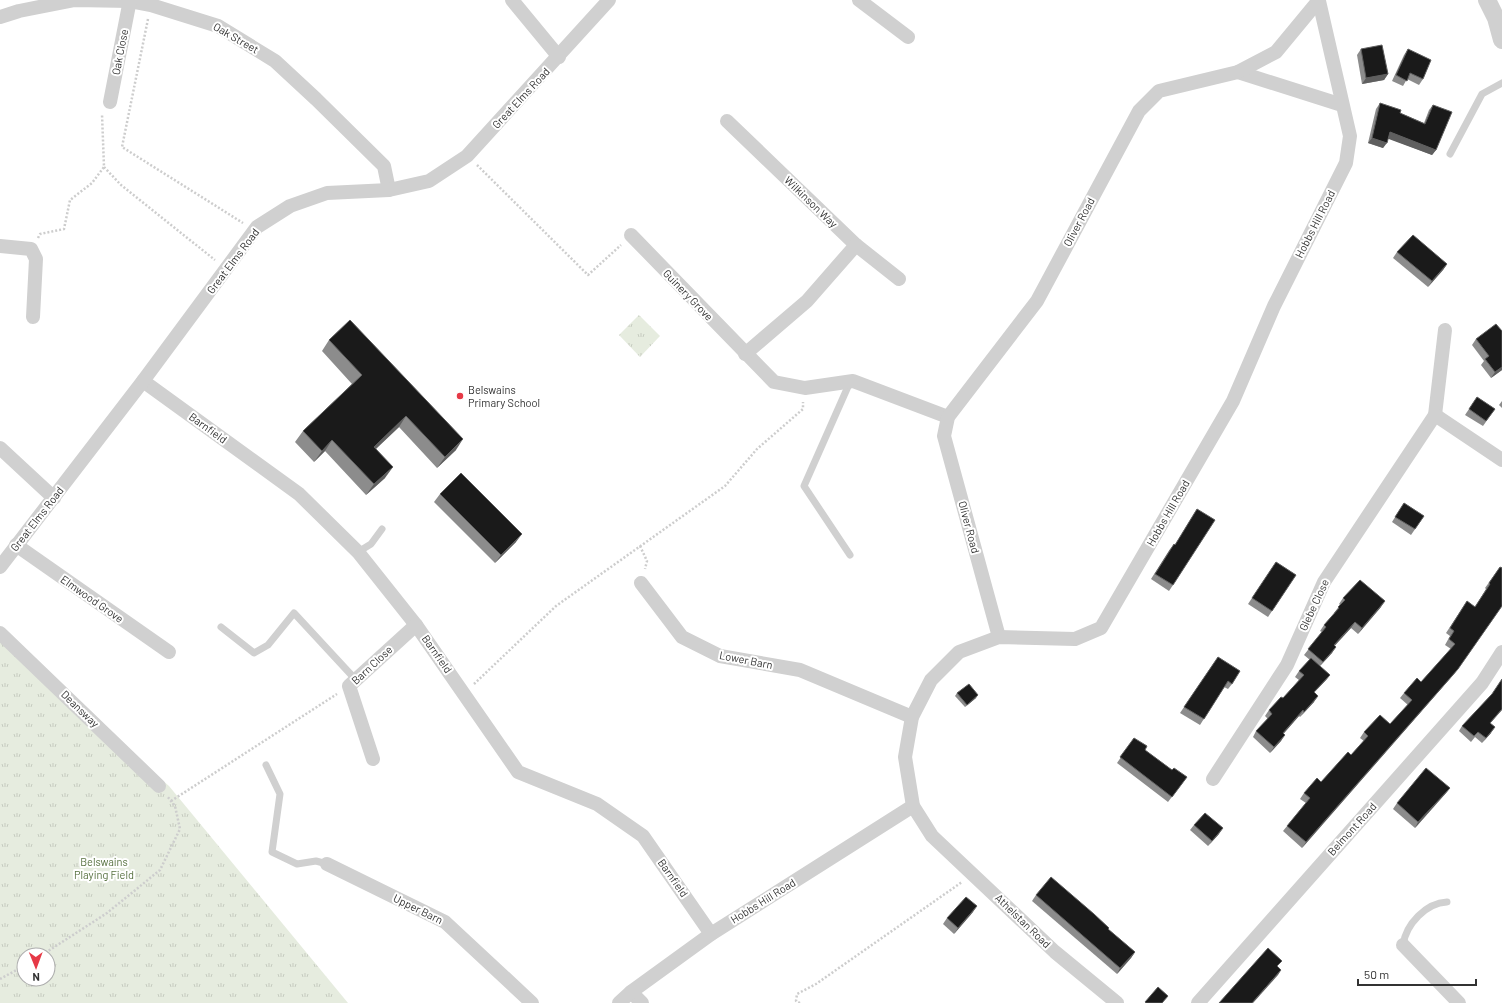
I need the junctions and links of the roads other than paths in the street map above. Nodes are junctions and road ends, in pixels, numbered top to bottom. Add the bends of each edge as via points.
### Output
1 (512, 0) edge
2 (609, 0) edge
3 (858, 0) edge
4 (1487, 0) edge
5 (130, 1) edge
6 (1319, 1) edge
7 (0, 17) edge
8 (908, 37) dead end
9 (1502, 40) edge
10 (559, 57) junction
11 (1238, 72) junction
12 (1502, 83) edge
13 (110, 101) road end
14 (1342, 106) junction
15 (726, 121) dead end
16 (1450, 154) dead end
17 (390, 190) junction
18 (631, 235) road end
19 (856, 245) junction
20 (0, 246) edge
21 (899, 279) dead end
22 (34, 317) dead end
23 (1445, 330) dead end
24 (745, 354) junction
25 (143, 381) junction
26 (850, 382) junction
27 (1435, 415) junction
28 (948, 417) junction
29 (0, 448) edge
30 (1502, 460) edge
31 (54, 498) junction
32 (382, 529) dead end
33 (16, 545) junction
34 (358, 552) junction
35 (850, 555) dead end
36 (0, 567) edge
37 (641, 583) road end
38 (416, 625) junction
39 (221, 627) dead end
40 (0, 633) edge
41 (999, 637) junction
42 (169, 652) dead end
43 (1502, 652) edge
44 (353, 683) junction
45 (912, 717) junction
46 (373, 759) dead end
47 (266, 764) dead end
48 (1213, 779) dead end
49 (159, 786) road end
50 (913, 806) junction
51 (932, 836) joint
52 (327, 864) joint
53 (1447, 902) dead end
54 (711, 934) junction
55 (1403, 945) joint
56 (631, 992) junction
57 (532, 1003) edge
58 (619, 1003) edge
59 (642, 1003) edge
60 (1117, 1003) edge
61 (1198, 1003) edge
62 (1459, 1003) edge

1 - 10 street
2 - 10 street, Great Elms Road
3 - 8 street
4 - 9 street via 1496,18
5 - 7 street, Oak Street via 75,0
5 - 13 street, Oak Close
5 - 17 street, Oak Street via 218,26 275,61 384,166
6 - 11 street, Oliver Road via 1276,52
6 - 14 street, Oliver Road
10 - 17 street, Great Elms Road via 468,156 429,181
11 - 14 street
11 - 28 street, Oliver Road via 1159,91 1139,111 1037,301
12 - 16 lane via 1482,94
14 - 41 street, Hobbs Hill Road via 1350,136 1346,163 1274,306 1233,401 1101,628 1075,639
15 - 19 street, Wilkinson Way
17 - 25 street, Great Elms Road via 327,192 290,206 255,230
18 - 24 street, Guinery Grove
19 - 21 street, Wilkinson Way
19 - 24 street via 807,301
20 - 22 street via 31,249 36,259
23 - 27 street, Glebe Close
24 - 26 street, Guinery Grove via 774,382 805,388
25 - 31 street, Great Elms Road
25 - 34 street, Barnfield via 299,494
26 - 28 street
26 - 35 lane via 804,486
27 - 30 street
27 - 48 street, Glebe Close via 1324,582 1287,665
28 - 41 street, Oliver Road via 944,436
29 - 31 street
31 - 33 street, Great Elms Road
32 - 34 lane via 371,544
33 - 36 street, Great Elms Road
33 - 42 street, Elmwood Grove
34 - 38 street, Barnfield
37 - 45 street, Lower Barn via 682,638 720,656 800,670
38 - 44 street, Barn Close
38 - 54 street, Barnfield via 518,772 597,804 643,836
39 - 44 lane via 254,653 268,645 294,613
40 - 49 street, Deansway
41 - 45 street, Hobbs Hill Road via 959,652 931,680
43 - 61 street, Belmont Road via 1482,683
44 - 46 street, Barn Close
45 - 50 street, Hobbs Hill Road via 905,757
47 - 52 lane via 280,794 272,852 297,864 316,861
50 - 51 street, Hobbs Hill Road
50 - 54 street, Hobbs Hill Road
51 - 60 street, Athelstan Road via 1055,952
52 - 57 street, Upper Barn via 446,922
53 - 55 lane via 1431,905 1420,915 1410,926
54 - 56 street, Hobbs Hill Road
55 - 62 street
56 - 58 street, Hobbs Hill Road
56 - 59 street

